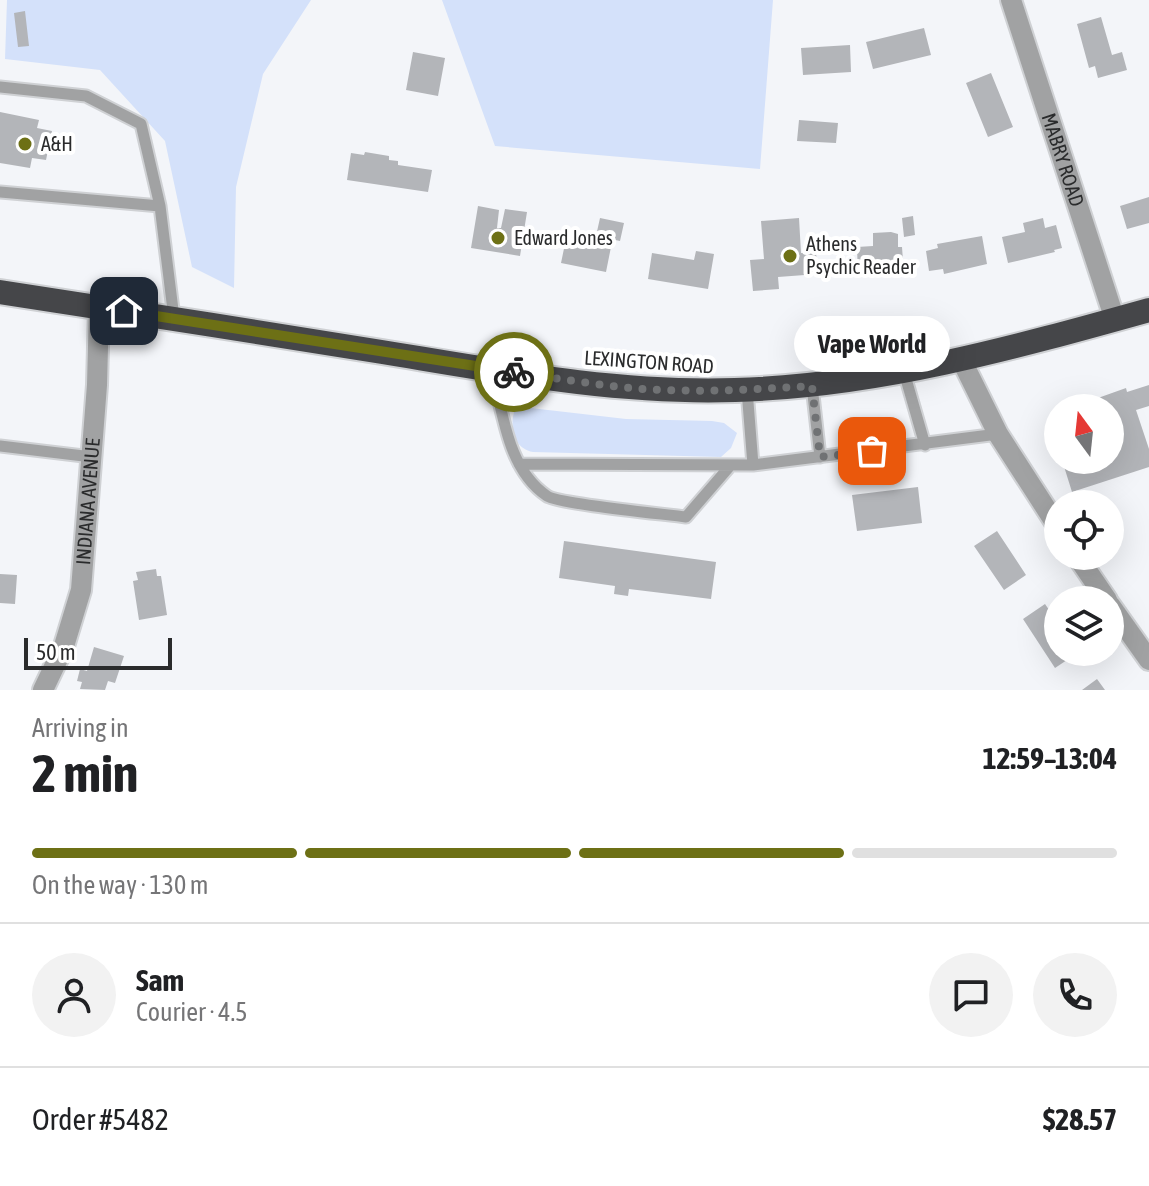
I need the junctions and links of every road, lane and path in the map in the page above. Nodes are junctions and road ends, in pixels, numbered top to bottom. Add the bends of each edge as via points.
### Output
1 (1011, 0) edge
2 (0, 87) edge
3 (0, 192) edge
4 (160, 206) junction
5 (0, 292) edge
6 (99, 308) junction
7 (1149, 310) edge
8 (174, 318) junction
9 (1115, 320) junction
10 (961, 359) junction
11 (492, 369) junction
12 (904, 372) junction
13 (812, 386) junction
14 (747, 390) junction
15 (998, 434) junction
16 (925, 445) junction
17 (0, 446) edge
18 (92, 457) junction
19 (820, 457) junction
20 (519, 464) junction
21 (753, 465) junction
22 (730, 466) junction
23 (1044, 505) edge
24 (1124, 625) edge
25 (1149, 660) edge
26 (43, 690) edge

1 - 9 street, MABRY ROAD
2 - 4 lane via 86,96 141,124
3 - 4 lane
4 - 8 lane
5 - 6 highway, LEXINGTON ROAD
6 - 8 highway, LEXINGTON ROAD
6 - 18 street, INDIANA AVENUE
7 - 9 highway, LEXINGTON ROAD
8 - 11 highway, LEXINGTON ROAD
9 - 10 highway, LEXINGTON ROAD
10 - 12 highway, LEXINGTON ROAD
10 - 15 street
11 - 14 highway, LEXINGTON ROAD via 663,390
11 - 20 lane
12 - 13 highway, LEXINGTON ROAD
12 - 16 lane
13 - 14 highway, LEXINGTON ROAD
13 - 19 lane
14 - 21 lane
15 - 16 lane
15 - 23 street
16 - 19 lane
17 - 18 lane
18 - 26 street, INDIANA AVENUE via 81,590 64,646
19 - 21 lane
20 - 22 lane
20 - 22 lane via 550,498 686,517
21 - 22 lane
24 - 25 street

